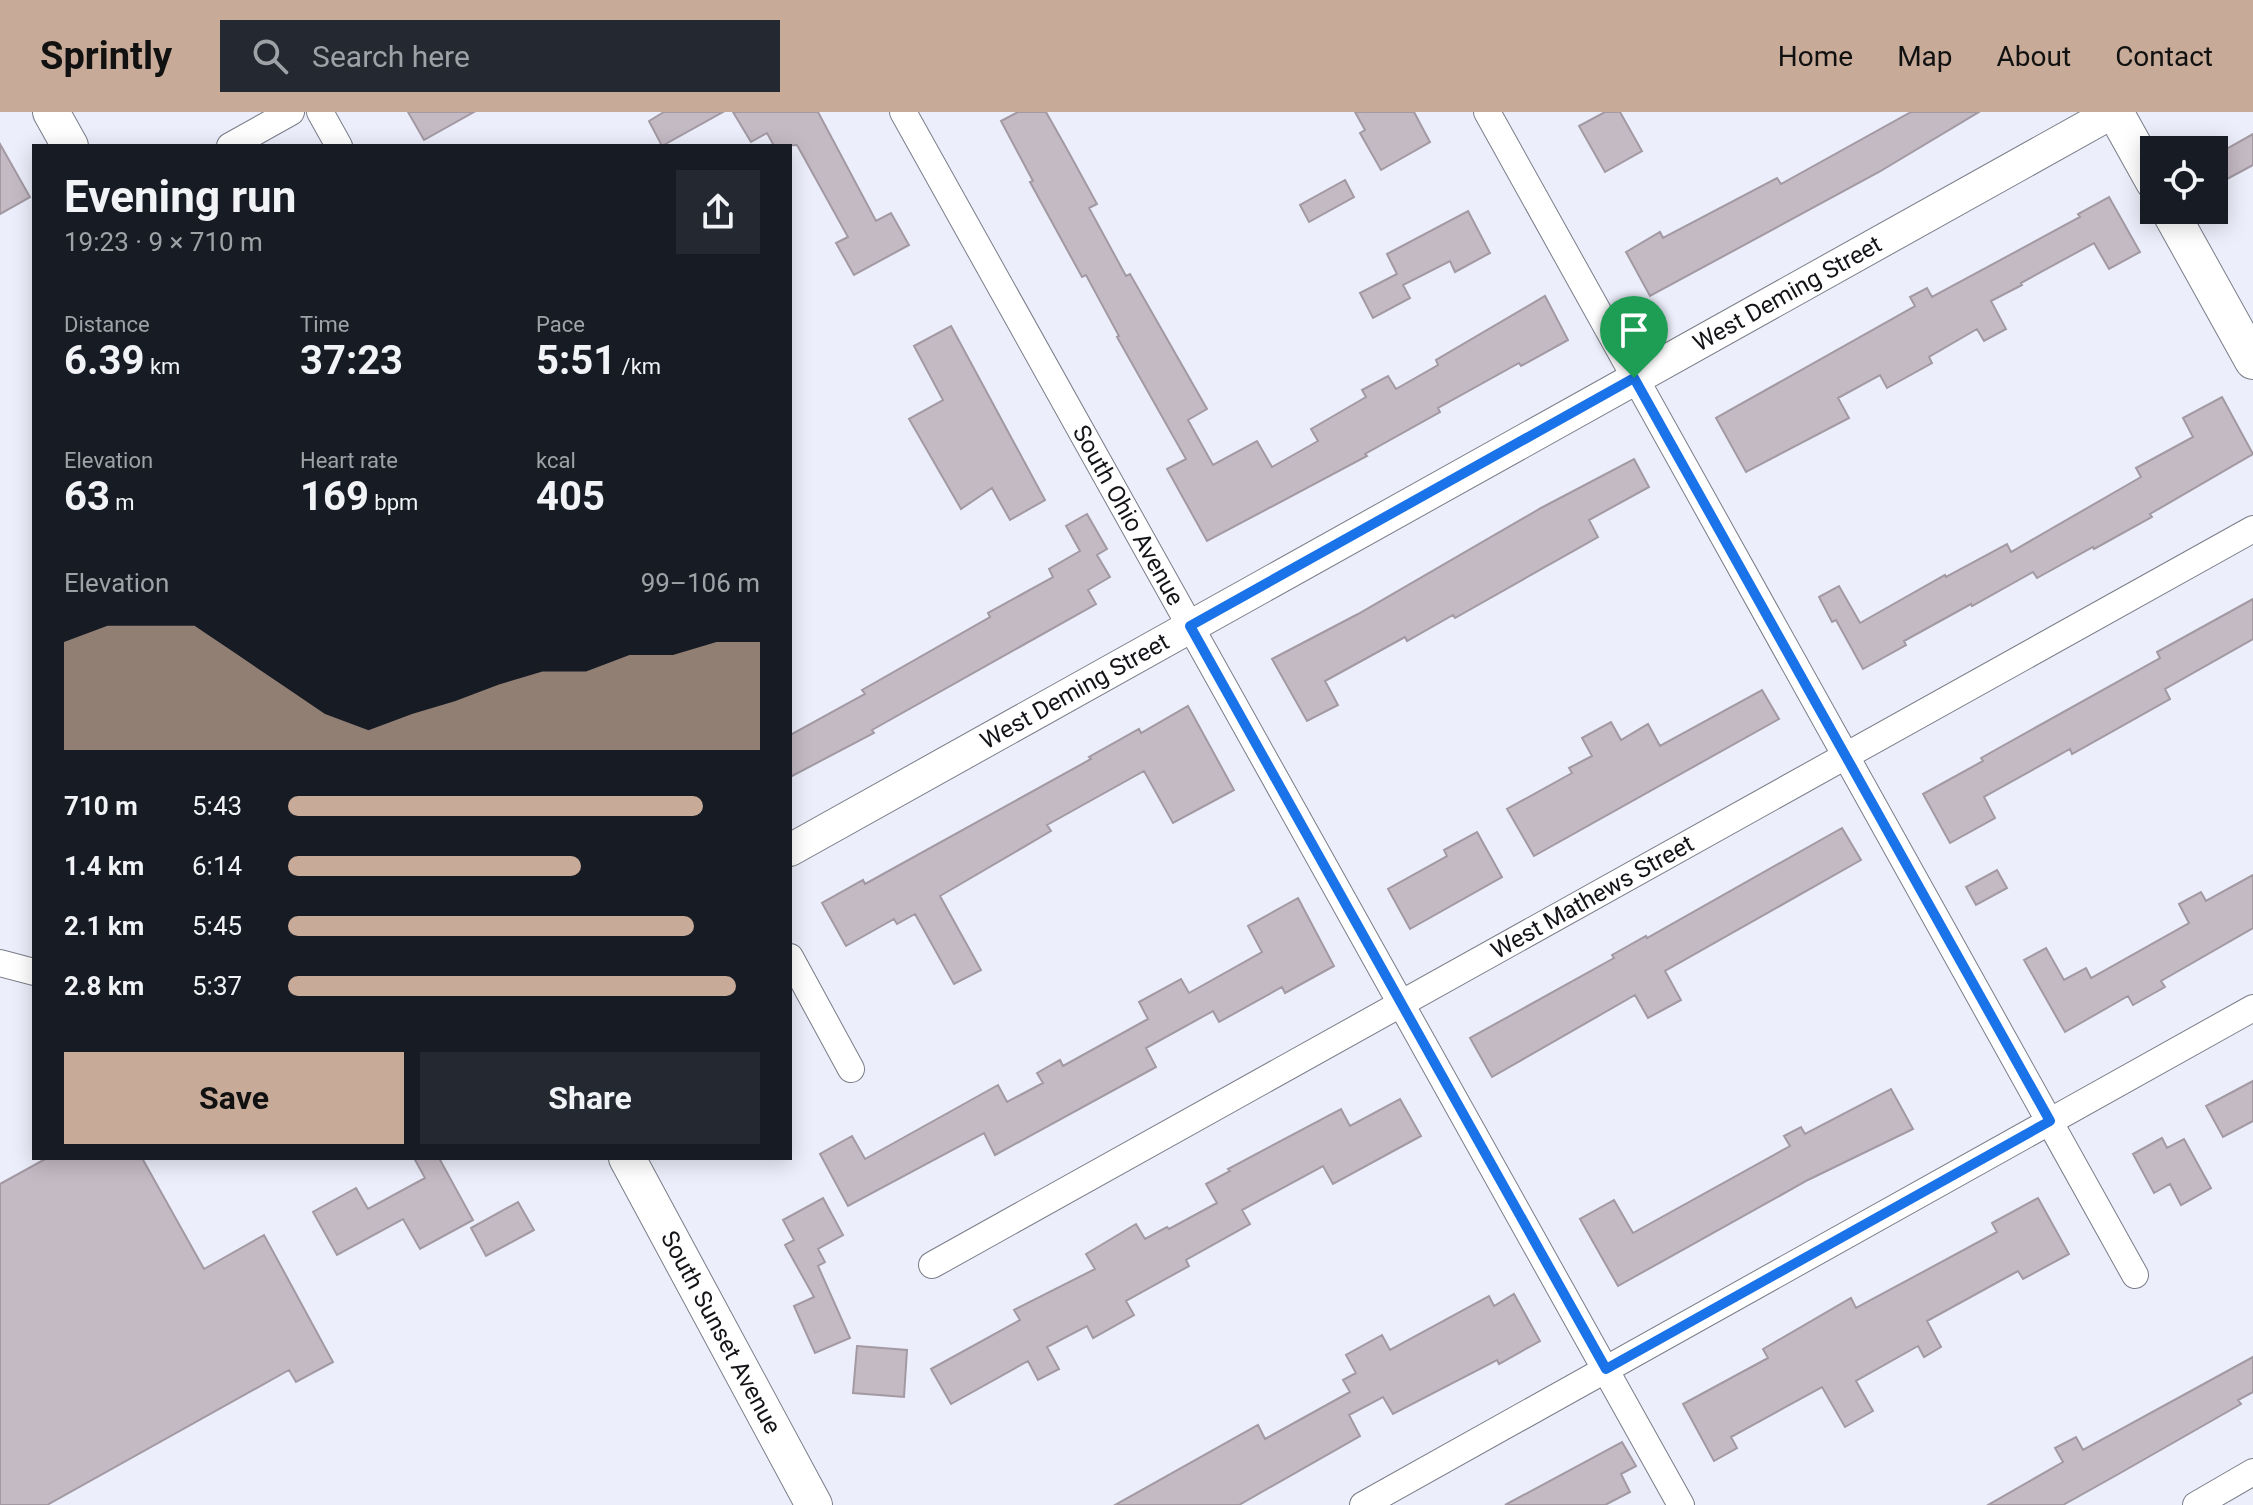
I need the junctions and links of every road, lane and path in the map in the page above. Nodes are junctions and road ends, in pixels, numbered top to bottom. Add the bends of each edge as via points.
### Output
1 (51, 112) edge
2 (291, 112) edge
3 (320, 112) edge
4 (903, 112) edge
5 (1487, 112) edge
6 (2114, 112) edge
7 (69, 144) edge
8 (234, 144) edge
9 (338, 144) edge
10 (2140, 158) edge
11 (2177, 224) edge
12 (2253, 361) edge
13 (1634, 378) junction
14 (2253, 529) edge
15 (1190, 626) junction
16 (1847, 754) junction
17 (792, 849) edge
18 (792, 961) edge
19 (0, 963) edge
20 (32, 971) edge
21 (1399, 1003) junction
22 (2253, 1008) edge
23 (851, 1069) dead end
24 (2050, 1121) junction
25 (628, 1160) edge
26 (932, 1265) dead end
27 (2135, 1275) dead end
28 (1606, 1369) junction
29 (2253, 1472) edge
30 (814, 1505) edge
31 (1363, 1505) edge
32 (1681, 1505) edge
33 (2196, 1505) edge

1 - 7 main road
2 - 8 street
3 - 9 street
4 - 15 street, South Ohio Avenue
5 - 13 street
6 - 10 main road
6 - 13 street, West Deming Street
11 - 12 main road
13 - 15 street, West Deming Street
13 - 16 street
14 - 16 street, West Mathews Street
15 - 17 street, West Deming Street
15 - 21 street, South Ohio Avenue
16 - 21 street, West Mathews Street
16 - 24 street
18 - 23 street
19 - 20 street
21 - 26 street, West Mathews Street
21 - 28 street, South Ohio Avenue
22 - 24 street
24 - 27 street
24 - 28 street
25 - 30 main road, South Sunset Avenue
28 - 31 street
28 - 32 street, South Ohio Avenue
29 - 33 street

